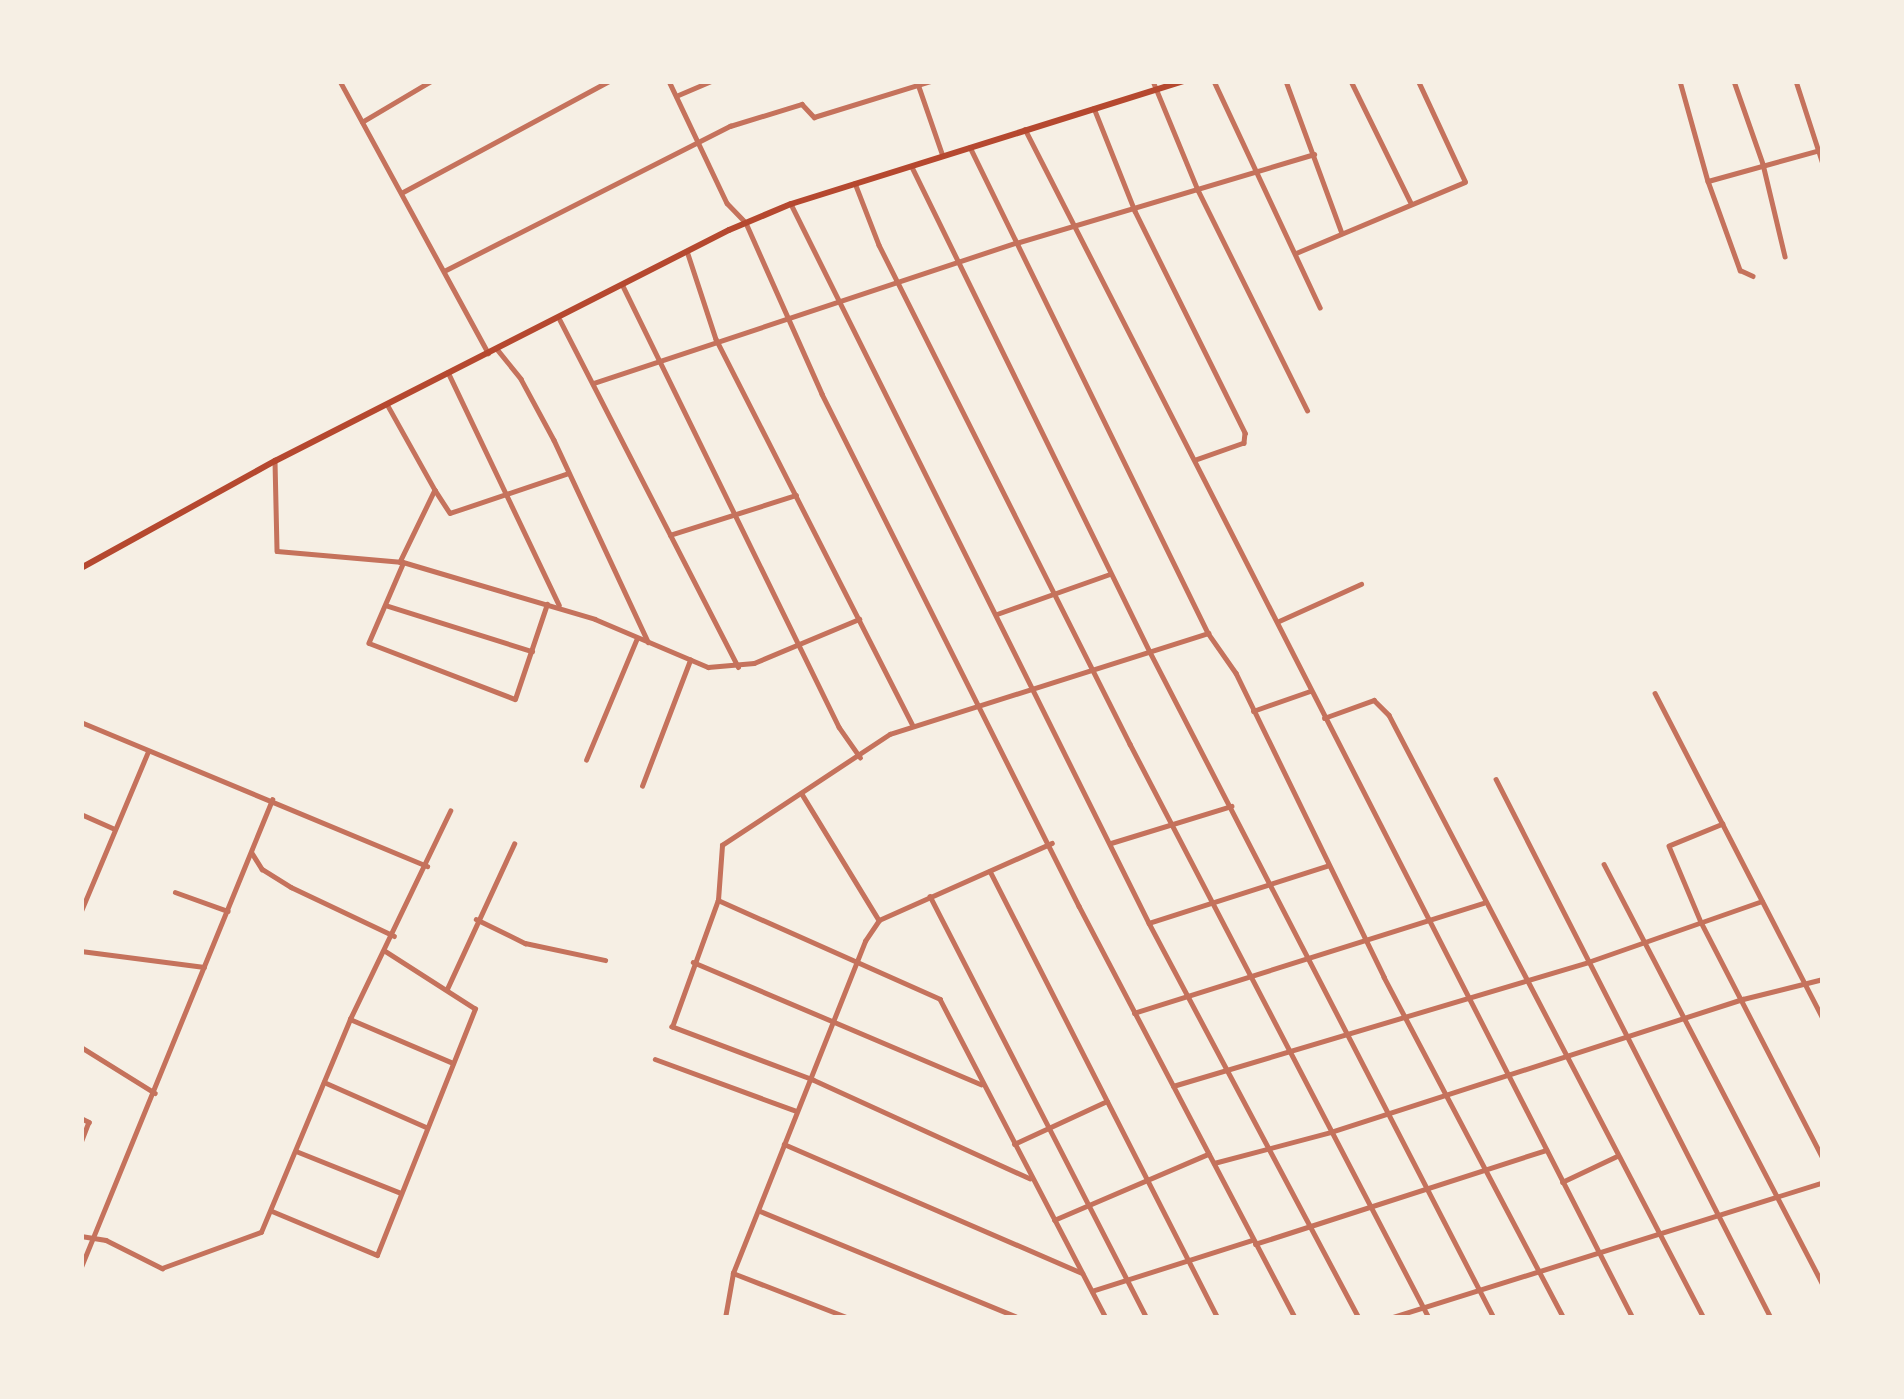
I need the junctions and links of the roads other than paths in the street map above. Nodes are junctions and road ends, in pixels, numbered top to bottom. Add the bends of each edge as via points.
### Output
1 (340, 81) edge
2 (431, 81) edge
3 (609, 81) edge
4 (669, 81) edge
5 (712, 81) edge
6 (931, 81) edge
7 (1183, 81) edge
8 (1214, 81) edge
9 (1286, 81) edge
10 (1351, 81) edge
11 (1418, 81) edge
12 (1680, 81) edge
13 (1733, 81) edge
14 (1796, 81) edge
15 (918, 83) edge
16 (1154, 85) edge
17 (676, 96) junction
18 (1094, 108) junction
19 (362, 122) junction
20 (1025, 129) junction
21 (698, 142) junction
22 (970, 147) junction
23 (1821, 149) edge
24 (1314, 154) junction
25 (943, 156) junction
26 (1763, 164) junction
27 (1823, 164) edge
28 (912, 166) junction
29 (1256, 171) junction
30 (1708, 182) junction
31 (855, 183) junction
32 (1198, 190) junction
33 (403, 192) junction
34 (1411, 202) junction
35 (791, 204) junction
36 (1135, 212) junction
37 (746, 223) junction
38 (1077, 226) junction
39 (1342, 232) junction
40 (1016, 243) junction
41 (1296, 253) junction
42 (688, 254) junction
43 (1785, 256) dead end
44 (956, 265) junction
45 (444, 271) junction
46 (1753, 276) dead end
47 (900, 285) junction
48 (623, 286) junction
49 (840, 302) junction
50 (1320, 307) dead end
51 (787, 316) junction
52 (560, 320) junction
53 (716, 339) junction
54 (497, 349) junction
55 (488, 353) junction
56 (657, 359) junction
57 (448, 373) junction
58 (594, 383) junction
59 (386, 404) junction
60 (1307, 410) dead end
61 (1195, 460) junction
62 (275, 461) junction
63 (568, 474) junction
64 (435, 490) junction
65 (506, 493) junction
66 (798, 494) junction
67 (733, 514) junction
68 (670, 536) junction
69 (401, 562) junction
70 (81, 568) edge
71 (1111, 573) junction
72 (1360, 584) dead end
73 (1056, 594) junction
74 (548, 604) junction
75 (388, 606) junction
76 (560, 607) junction
77 (997, 614) junction
78 (859, 619) junction
79 (1279, 620) junction
80 (1208, 633) junction
81 (638, 637) junction
82 (648, 642) junction
83 (798, 644) junction
84 (533, 651) junction
85 (1150, 652) junction
86 (690, 660) junction
87 (738, 667) junction
88 (1092, 668) junction
89 (1030, 687) junction
90 (1310, 691) junction
91 (1654, 693) dead end
92 (983, 707) junction
93 (1253, 711) junction
94 (1324, 718) junction
95 (81, 722) edge
96 (913, 725) junction
97 (148, 752) junction
98 (860, 757) junction
99 (586, 760) dead end
100 (1496, 779) dead end
101 (641, 786) dead end
102 (802, 794) junction
103 (272, 800) junction
104 (1231, 806) junction
105 (450, 812) dead end
106 (81, 814) edge
107 (1170, 823) junction
108 (1723, 824) junction
109 (114, 829) junction
110 (1052, 843) junction
111 (1111, 843) junction
112 (514, 844) dead end
113 (252, 853) junction
114 (1604, 864) dead end
115 (427, 866) junction
116 (1329, 866) junction
117 (989, 871) junction
118 (1268, 881) junction
119 (176, 892) dead end
120 (929, 895) junction
121 (718, 900) junction
122 (1762, 901) junction
123 (1210, 902) junction
124 (1483, 904) junction
125 (81, 910) edge
126 (228, 911) junction
127 (476, 919) junction
128 (879, 920) junction
129 (1426, 920) junction
130 (1700, 922) junction
131 (1149, 923) junction
132 (394, 936) junction
133 (1366, 939) junction
134 (1644, 942) junction
135 (81, 951) edge
136 (386, 952) junction
137 (605, 960) dead end
138 (1309, 960) junction
139 (857, 961) junction
140 (693, 962) junction
141 (1588, 962) junction
142 (204, 967) junction
143 (1249, 978) junction
144 (1525, 979) junction
145 (1823, 979) edge
146 (1805, 984) junction
147 (447, 989) junction
148 (1192, 997) junction
149 (1466, 999) junction
150 (1743, 999) junction
151 (1134, 1012) junction
152 (1406, 1018) junction
153 (1823, 1018) edge
154 (350, 1019) junction
155 (1682, 1020) junction
156 (835, 1021) junction
157 (1348, 1036) junction
158 (1627, 1039) junction
159 (81, 1047) edge
160 (1288, 1054) junction
161 (1566, 1057) junction
162 (655, 1059) dead end
163 (453, 1063) junction
164 (1228, 1073) junction
165 (1508, 1077) junction
166 (814, 1080) junction
167 (324, 1082) junction
168 (982, 1084) junction
169 (1173, 1086) junction
170 (155, 1093) junction
171 (1446, 1094) junction
172 (1108, 1100) junction
173 (796, 1111) junction
174 (1389, 1113) junction
175 (81, 1118) edge
176 (1047, 1126) junction
177 (426, 1127) junction
178 (1331, 1132) junction
179 (81, 1143) edge
180 (784, 1144) junction
181 (1014, 1144) junction
182 (1269, 1147) junction
183 (1546, 1150) junction
184 (296, 1151) junction
185 (1208, 1154) junction
186 (1618, 1155) junction
187 (1823, 1158) edge
188 (1214, 1163) junction
189 (1486, 1168) junction
190 (1030, 1179) junction
191 (1150, 1181) junction
192 (1562, 1182) junction
193 (1823, 1182) edge
194 (1427, 1188) junction
195 (401, 1193) junction
196 (1776, 1198) junction
197 (1367, 1205) junction
198 (1092, 1206) junction
199 (272, 1211) junction
200 (760, 1211) junction
201 (1720, 1215) junction
202 (1054, 1220) junction
203 (1309, 1226) junction
204 (1659, 1235) junction
205 (81, 1236) edge
206 (93, 1240) junction
207 (1254, 1242) junction
208 (1600, 1253) junction
209 (1189, 1259) junction
210 (81, 1267) edge
211 (1540, 1271) junction
212 (733, 1273) junction
213 (1082, 1273) junction
214 (1128, 1278) junction
215 (1823, 1284) edge
216 (1479, 1289) junction
217 (1092, 1291) junction
218 (1423, 1306) junction
219 (725, 1318) edge
220 (849, 1318) edge
221 (1020, 1318) edge
222 (1106, 1318) edge
223 (1147, 1318) edge
224 (1219, 1318) edge
225 (1295, 1318) edge
226 (1360, 1318) edge
227 (1390, 1318) edge
228 (1429, 1318) edge
229 (1494, 1318) edge
230 (1564, 1318) edge
231 (1633, 1318) edge
232 (1704, 1318) edge
233 (1771, 1318) edge

1 - 19 street
2 - 19 street
3 - 33 street
4 - 17 street
5 - 17 street
6 - 15 street
7 - 16 main road
8 - 29 street
9 - 24 street
10 - 34 street
11 - 34 street via 1465,182
12 - 30 street
13 - 26 street
14 - 23 street
15 - 21 street via 814,117 802,104
15 - 25 street
16 - 18 main road
16 - 32 street
17 - 21 street
18 - 20 main road
18 - 36 street
19 - 33 street
20 - 22 main road
20 - 38 street
21 - 37 street via 727,203
21 - 45 street
22 - 25 main road
22 - 40 street
23 - 26 street
23 - 27 street
24 - 29 street
24 - 39 street
25 - 28 main road
26 - 30 street
26 - 43 street
28 - 31 main road
28 - 44 street
29 - 32 street
29 - 41 street
30 - 46 street via 1740,271
31 - 35 main road
31 - 47 street
32 - 36 street
32 - 60 street
33 - 45 street
34 - 39 street
35 - 37 main road
35 - 49 street
36 - 38 street
36 - 61 street via 1245,433 1244,442
37 - 42 main road
37 - 51 street
38 - 40 street
38 - 61 street
39 - 41 street
40 - 44 street
40 - 80 street
41 - 50 street
42 - 48 main road
42 - 53 street
44 - 47 street
44 - 71 street
45 - 55 street
47 - 49 street
47 - 73 street
48 - 52 main road
48 - 56 street
49 - 51 street
49 - 77 street
51 - 53 street
51 - 92 street
52 - 54 main road
52 - 58 street
53 - 56 street
53 - 66 street
54 - 55 main road
54 - 63 street via 521,379
55 - 57 main road
56 - 58 street
56 - 67 street
57 - 59 main road
57 - 65 street
58 - 68 street
59 - 62 main road
59 - 64 street
61 - 79 street
62 - 69 street via 278,551
62 - 70 main road
63 - 65 street
63 - 82 street
64 - 65 street via 451,513
64 - 69 street
65 - 76 street
66 - 67 street
66 - 78 street
67 - 68 street
67 - 83 street
68 - 87 street
69 - 74 street
69 - 75 street
71 - 73 street
71 - 85 street
72 - 79 street
73 - 77 street
73 - 88 street
74 - 76 street
74 - 84 street
75 - 84 street
75 - 84 street via 369,643 515,699
76 - 81 street
77 - 89 street
78 - 83 street
78 - 96 street
79 - 90 street
80 - 85 street
80 - 93 street
81 - 82 street
81 - 99 street
82 - 86 street
83 - 87 street
83 - 98 street
85 - 88 street
85 - 104 street
86 - 87 street
86 - 101 street
88 - 89 street
88 - 107 street
89 - 92 street
89 - 111 street
90 - 93 street
90 - 94 street
91 - 108 street
92 - 96 street
92 - 110 street
93 - 116 street
94 - 124 street via 1380,702
94 - 129 street
95 - 97 street
96 - 98 street
97 - 103 street
97 - 109 street
98 - 102 street
100 - 141 street
102 - 121 street via 729,835
102 - 128 street
103 - 113 street
103 - 115 street
104 - 107 street
104 - 118 street
105 - 115 street
106 - 109 street
107 - 111 street
107 - 123 street
108 - 122 street
108 - 130 street via 1669,846
109 - 125 street
110 - 117 street
110 - 151 street
111 - 131 street
112 - 127 street
113 - 126 street
113 - 132 street via 291,887
114 - 134 street
115 - 132 street
116 - 118 street
116 - 133 street
117 - 120 street
117 - 172 street
118 - 123 street
118 - 138 street
119 - 126 street
120 - 128 street
120 - 176 street
121 - 139 street
121 - 140 street
122 - 130 street
122 - 146 street
123 - 131 street
123 - 143 street
124 - 129 street
124 - 144 street
126 - 142 street
127 - 137 street via 525,943
127 - 147 street
128 - 139 street
129 - 133 street
129 - 149 street
130 - 134 street
130 - 150 street
131 - 148 street
132 - 136 street
133 - 138 street
133 - 152 street
134 - 141 street
134 - 155 street
135 - 142 street
136 - 147 street
136 - 154 street
138 - 143 street
138 - 157 street
139 - 156 street
139 - 168 street via 940,999
140 - 156 street
140 - 166 street via 672,1027
141 - 144 street
141 - 158 street
142 - 170 street
143 - 148 street
143 - 160 street
144 - 149 street
144 - 161 street
145 - 146 street
146 - 150 street
146 - 153 street
147 - 163 street via 475,1009
148 - 151 street
148 - 164 street
149 - 152 street
149 - 165 street
150 - 155 street
150 - 187 street
151 - 169 street
152 - 157 street
152 - 171 street
154 - 163 street
154 - 167 street
155 - 158 street
155 - 196 street
156 - 166 street
156 - 168 street
157 - 160 street
157 - 174 street
158 - 161 street
158 - 201 street
159 - 170 street
160 - 164 street
160 - 178 street
161 - 165 street
161 - 186 street
162 - 173 street
163 - 177 street
164 - 169 street
164 - 182 street
165 - 171 street
165 - 183 street
166 - 173 street
166 - 190 street
167 - 177 street
167 - 184 street
168 - 181 street
169 - 185 street
170 - 206 street
171 - 174 street
171 - 189 street
172 - 176 street
172 - 191 street
173 - 180 street
174 - 178 street
174 - 194 street
175 - 179 street via 89,1122
176 - 181 street
176 - 198 street
177 - 195 street
178 - 182 street
178 - 197 street
180 - 200 street
180 - 213 street
181 - 190 street
182 - 188 street
182 - 203 street
183 - 189 street
183 - 192 street
184 - 195 street
184 - 199 street
185 - 188 street
185 - 191 street
186 - 192 street
186 - 204 street
188 - 207 street
189 - 194 street
189 - 211 street
190 - 202 street
191 - 198 street
191 - 209 street
192 - 208 street
193 - 196 street
194 - 197 street
194 - 216 street
195 - 199 street via 377,1255
196 - 201 street
196 - 215 street
197 - 203 street
197 - 218 street
198 - 202 street
198 - 214 street
199 - 206 street via 253,1238 172,1267
200 - 212 street
200 - 221 street
201 - 204 street
201 - 233 street
202 - 213 street
203 - 207 street
203 - 226 street
204 - 208 street
204 - 232 street
205 - 206 street
206 - 210 street
207 - 209 street
207 - 225 street
208 - 211 street
208 - 231 street
209 - 214 street
209 - 224 street
211 - 216 street
211 - 230 street
212 - 219 street
212 - 220 street
213 - 217 street
214 - 217 street
214 - 223 street
216 - 218 street
216 - 229 street
217 - 222 street
218 - 227 street
218 - 228 street

